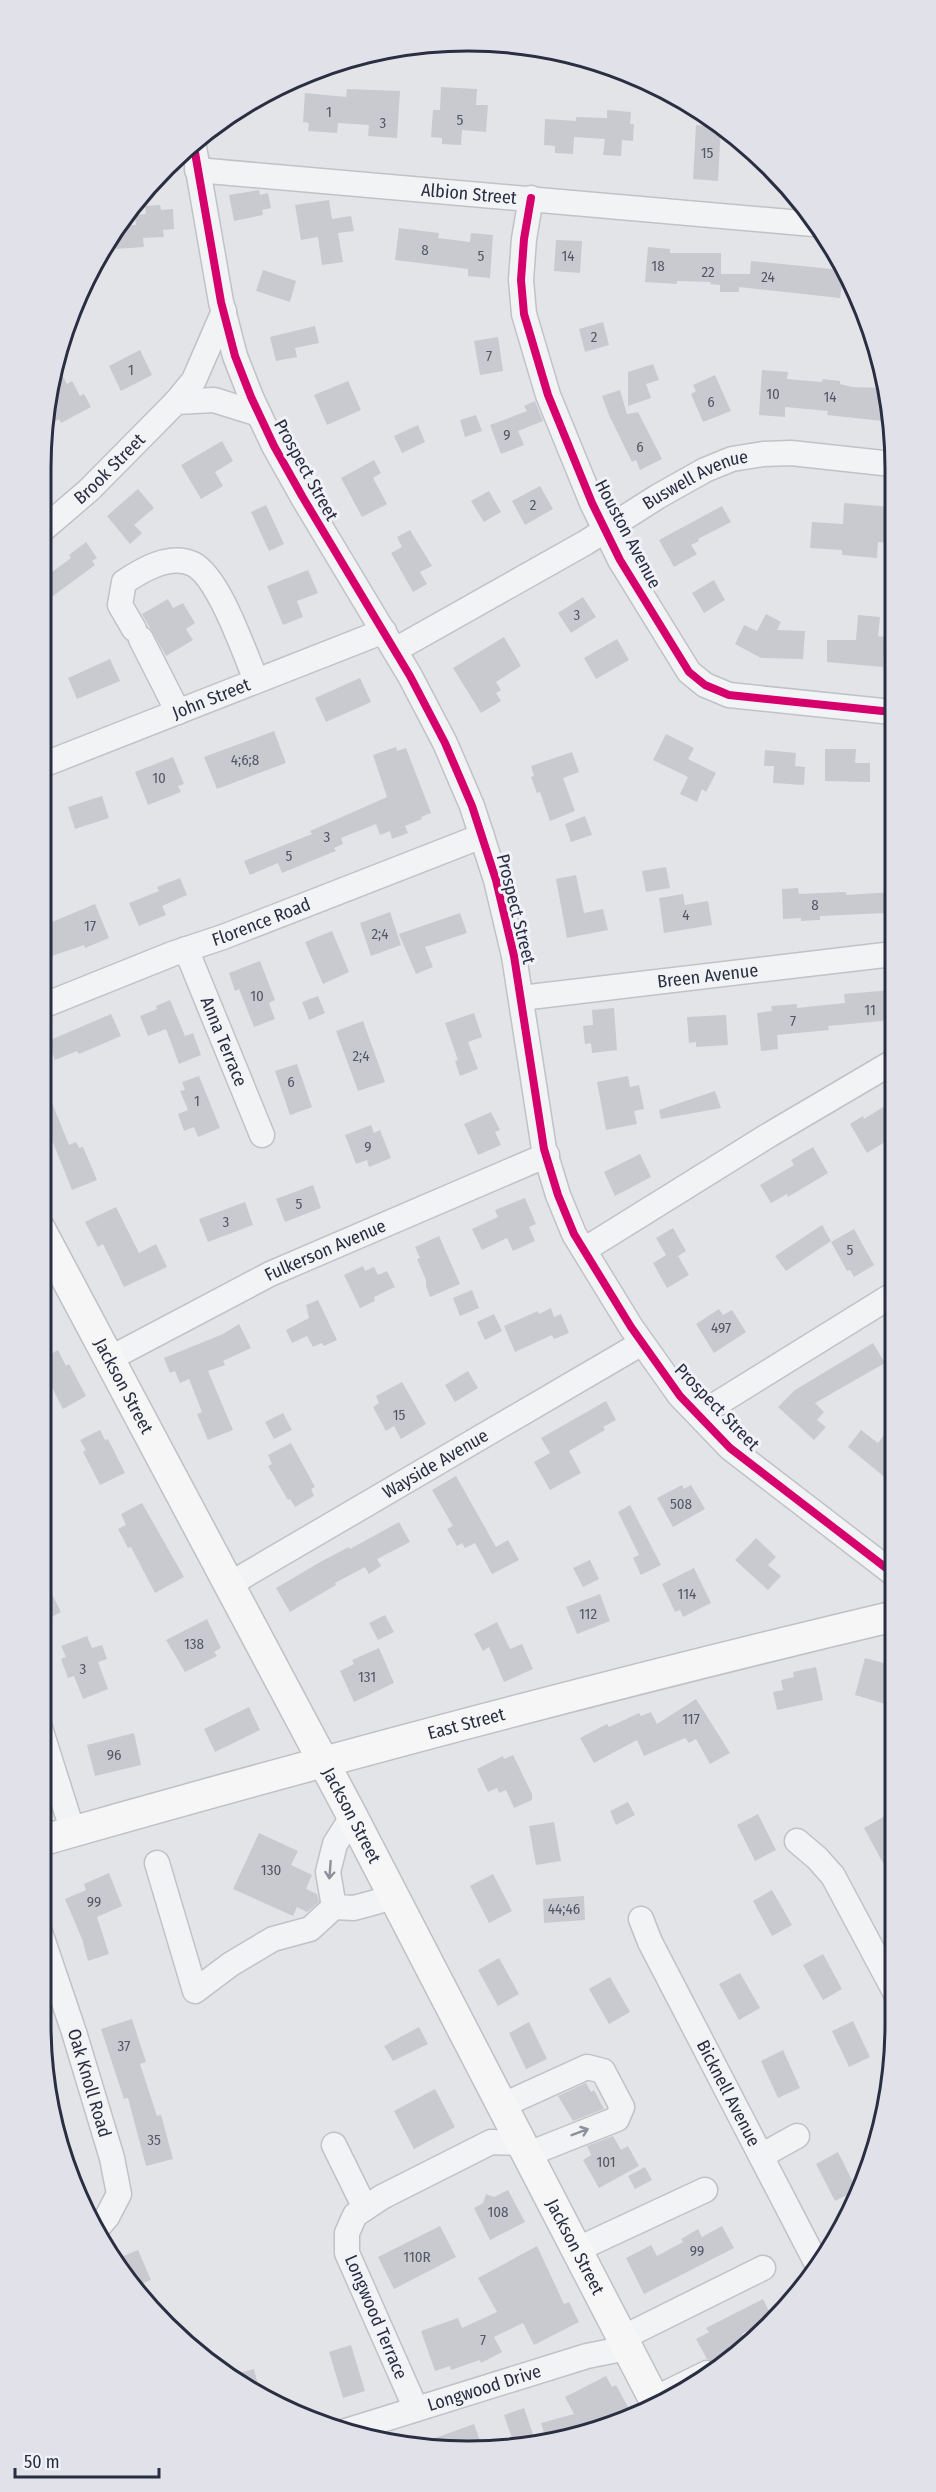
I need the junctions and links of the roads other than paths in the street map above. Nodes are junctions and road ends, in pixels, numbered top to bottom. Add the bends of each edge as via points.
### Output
1 (195, 153) edge
2 (197, 170) junction
3 (531, 198) junction
4 (806, 223) edge
5 (224, 311) junction
6 (176, 402) junction
7 (259, 414) junction
8 (885, 463) edge
9 (51, 523) edge
10 (605, 530) junction
11 (389, 640) junction
12 (256, 680) junction
13 (885, 711) edge
14 (178, 712) junction
15 (51, 762) edge
16 (482, 836) junction
17 (186, 949) junction
18 (885, 955) edge
19 (521, 998) junction
20 (51, 1003) edge
21 (885, 1067) edge
22 (262, 1135) dead end
23 (547, 1155) junction
24 (51, 1249) edge
25 (584, 1250) junction
26 (885, 1300) edge
27 (642, 1343) junction
28 (111, 1358) junction
29 (699, 1415) junction
30 (885, 1567) edge
31 (230, 1584) junction
32 (885, 1618) edge
33 (323, 1762) junction
34 (51, 1763) edge
35 (352, 1817) junction
36 (73, 1832) junction
37 (51, 1838) edge
38 (797, 1841) dead end
39 (157, 1863) dead end
40 (394, 1897) junction
41 (334, 1907) junction
42 (641, 1919) dead end
43 (51, 1964) edge
44 (885, 1972) edge
45 (501, 2106) junction
46 (797, 2136) dead end
47 (334, 2145) dead end
48 (523, 2149) junction
49 (761, 2156) junction
50 (705, 2190) dead end
51 (358, 2217) junction
52 (102, 2223) edge
53 (576, 2250) junction
54 (814, 2258) edge
55 (763, 2268) dead end
56 (624, 2343) junction
57 (653, 2397) edge
58 (416, 2409) junction
59 (359, 2427) edge

1 - 2 street, Prospect Street
2 - 3 street, Albion Street
2 - 5 street, Prospect Street
3 - 4 street, Albion Street
3 - 10 street, Houston Avenue via 521,280 524,314 548,395
5 - 6 street, Brook Street via 194,380
5 - 7 street, Prospect Street via 235,356
6 - 7 street via 214,400
6 - 9 street, Brook Street
7 - 11 street, Prospect Street via 302,496
8 - 10 street, Buswell Avenue via 791,453 732,459 686,481
10 - 11 street, Buswell Avenue
10 - 13 street, Houston Avenue via 689,672 705,685 729,695
11 - 12 street, John Street
11 - 16 street, Prospect Street via 445,743
12 - 14 street, John Street
12 - 14 street via 220,596 200,570 192,564 168,561 144,569 124,582 120,605
14 - 15 street, John Street
16 - 17 street, Florence Road
16 - 19 street, Prospect Street via 514,956
17 - 20 street, Florence Road
17 - 22 street, Anna Terrace
18 - 19 street, Breen Avenue
19 - 23 street, Prospect Street
21 - 25 street
23 - 25 street, Prospect Street via 558,1195
23 - 28 street, Fulkerson Avenue via 270,1274
24 - 28 main road, Jackson Street
25 - 27 street, Prospect Street
26 - 29 street
27 - 29 street, Prospect Street via 680,1396
27 - 31 street, Wayside Avenue
28 - 31 main road, Jackson Street
29 - 30 street, Prospect Street via 730,1448
31 - 33 main road, Jackson Street
32 - 33 main road, East Street
33 - 35 main road, Jackson Street
33 - 36 main road, East Street
34 - 36 street
35 - 40 main road, Jackson Street
35 -> 41 street via 335,1844 328,1872
36 - 37 main road, East Street
38 - 44 street via 833,1876
39 - 41 street via 195,1991 273,1939 310,1929
40 - 41 street via 354,1908
40 - 45 main road, Jackson Street
42 - 49 street, Bicknell Avenue
43 - 52 street, Oak Knoll Road via 105,2135 119,2194
45 - 48 main road, Jackson Street
48 -> 45 street via 617,2119 622,2107 603,2071 586,2067
46 - 49 street
47 - 51 street
48 - 51 street via 491,2142 382,2197
48 - 53 main road, Jackson Street
49 - 54 street, Bicknell Avenue
50 - 53 street
51 - 58 street, Longwood Terrace via 347,2233 347,2253
53 - 56 main road, Jackson Street
55 - 56 street, Longwood Drive
56 - 57 main road, Jackson Street
56 - 58 street, Longwood Drive
58 - 59 street, Longwood Drive

